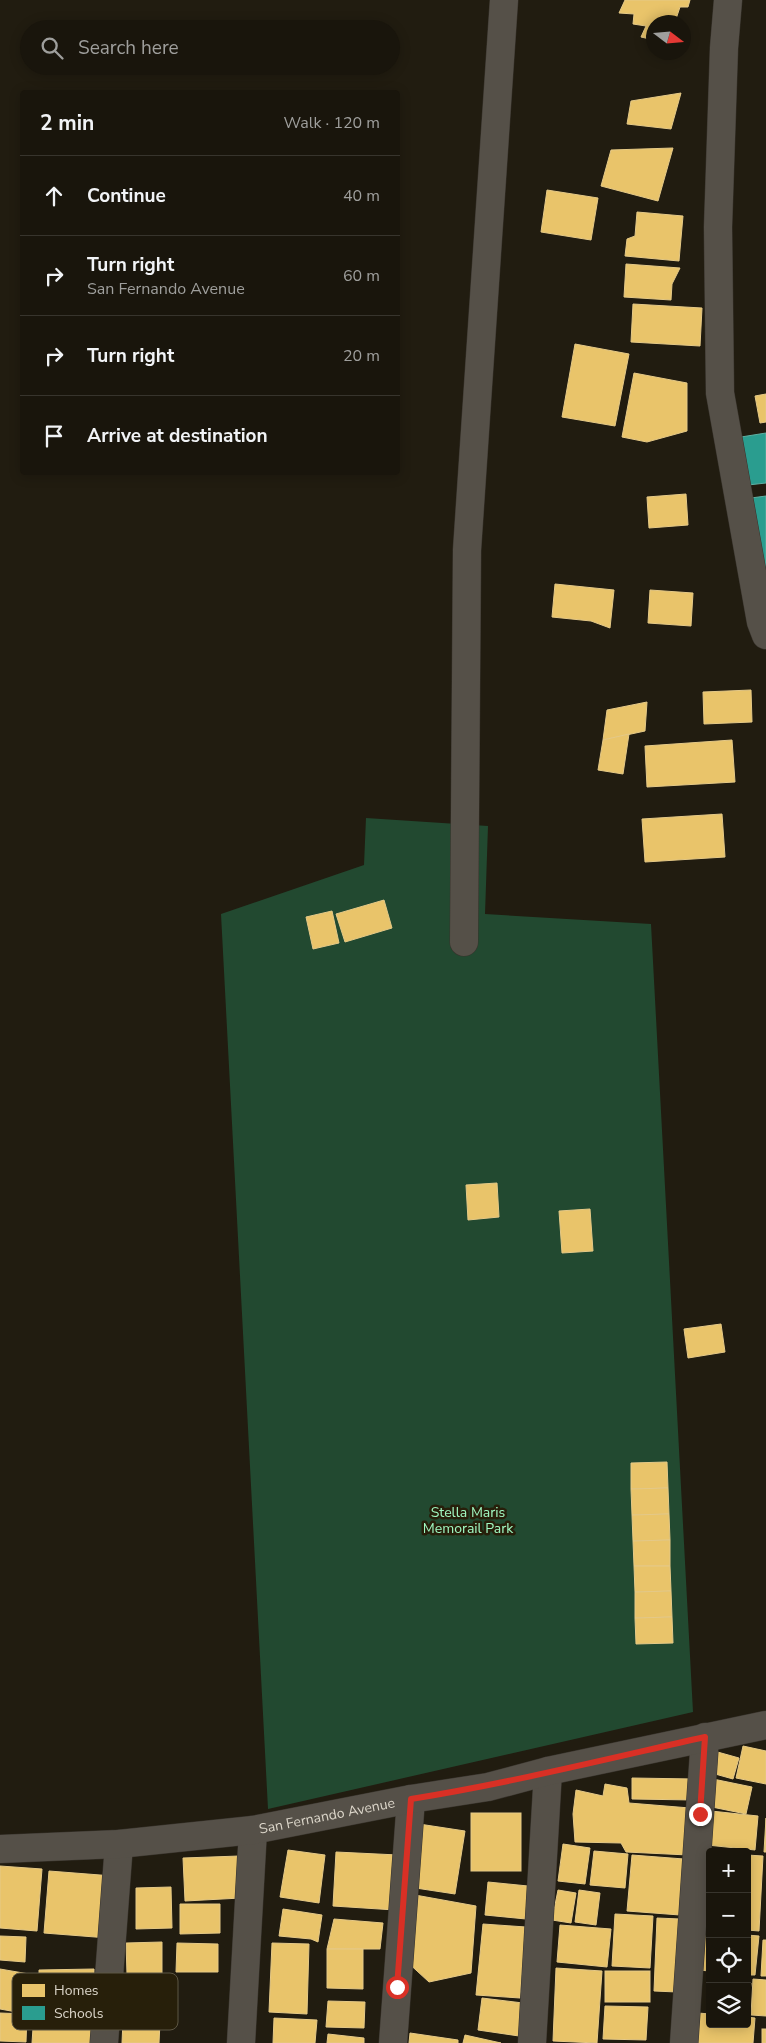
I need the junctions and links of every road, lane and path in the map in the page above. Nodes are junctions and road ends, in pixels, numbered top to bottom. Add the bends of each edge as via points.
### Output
1 (504, 0) edge
2 (728, 0) edge
3 (766, 634) edge
4 (464, 942) dead end
5 (766, 1725) edge
6 (705, 1737) junction
7 (548, 1771) junction
8 (411, 1799) junction
9 (253, 1830) junction
10 (119, 1844) junction
11 (0, 1850) edge
12 (109, 1973) edge
13 (105, 2030) edge
14 (104, 2043) edge
15 (241, 2043) edge
16 (393, 2043) edge
17 (532, 2043) edge
18 (684, 2043) edge

1 - 4 street via 467,550
2 - 3 street via 718,227 720,394 761,622
5 - 6 street, San Fernando Avenue
6 - 7 street, San Fernando Avenue
6 - 18 street
7 - 8 street, San Fernando Avenue via 488,1787
7 - 17 street
8 - 9 street, San Fernando Avenue
8 - 16 street
9 - 10 street, San Fernando Avenue
9 - 15 street
10 - 11 street, San Fernando Avenue
10 - 12 street
13 - 14 street

